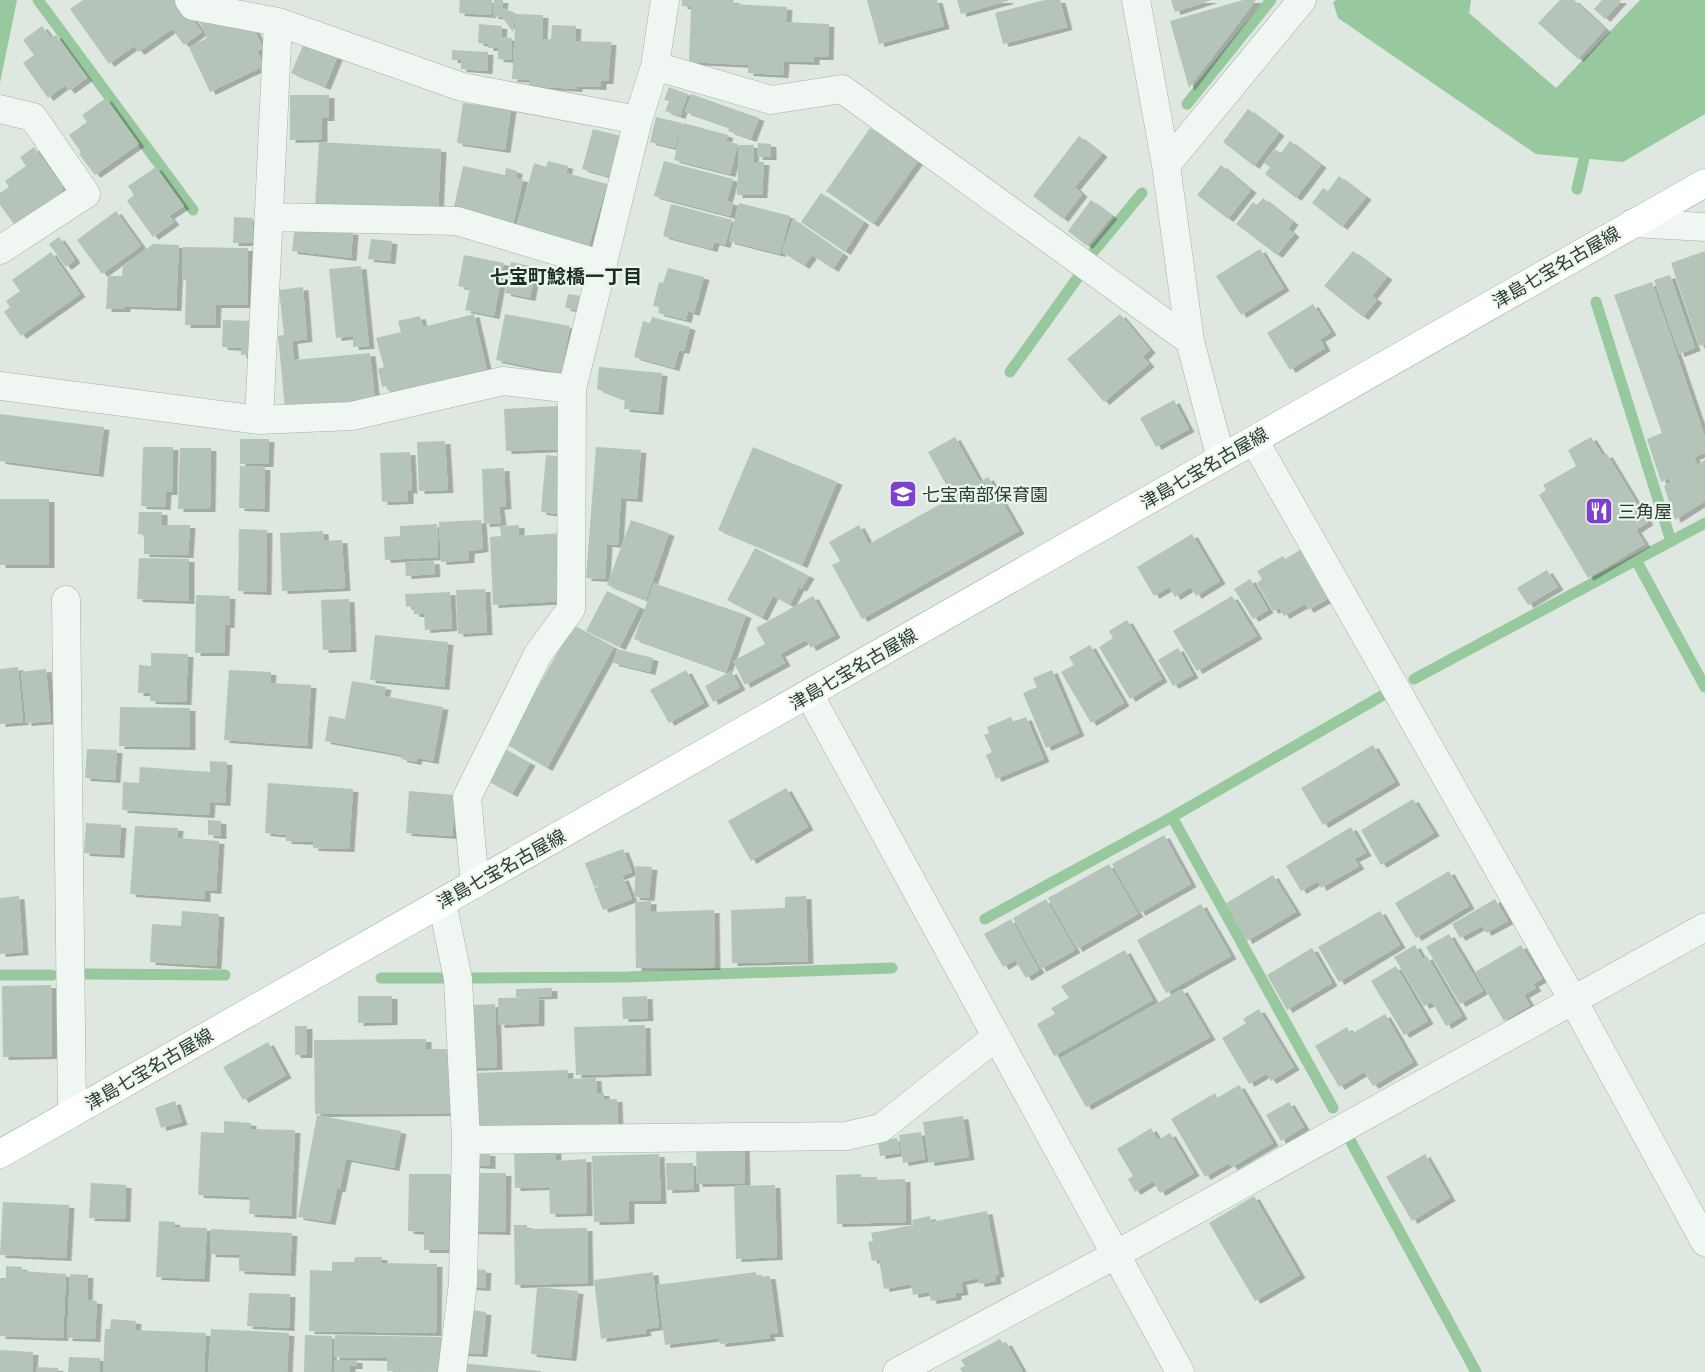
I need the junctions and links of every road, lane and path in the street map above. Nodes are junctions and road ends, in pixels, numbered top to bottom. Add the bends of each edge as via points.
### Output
1 (189, 0) edge
2 (664, 0) edge
3 (1136, 0) edge
4 (1302, 0) edge
5 (278, 22) junction
6 (655, 66) junction
7 (6, 110) edge
8 (638, 120) junction
9 (1166, 164) junction
10 (1705, 183) edge
11 (270, 217) junction
12 (1633, 223) junction
13 (1705, 227) edge
14 (0, 250) edge
15 (603, 265) junction
16 (1190, 341) junction
17 (0, 386) edge
18 (572, 389) junction
19 (259, 420) junction
20 (1254, 440) junction
21 (1221, 459) junction
22 (66, 600) dead end
23 (810, 694) junction
24 (475, 884) junction
25 (442, 902) junction
26 (1705, 927) edge
27 (1573, 1000) junction
28 (996, 1037) junction
29 (72, 1113) junction
30 (466, 1140) junction
31 (0, 1154) edge
32 (1705, 1242) edge
33 (1115, 1255) junction
34 (452, 1372) edge
35 (897, 1372) edge
36 (1180, 1372) edge

1 - 5 street via 193,6
2 - 6 street
3 - 9 street
4 - 9 street
5 - 8 street via 462,87
5 - 11 street
6 - 8 street
6 - 16 street via 771,100 842,89
7 - 14 street via 32,117 86,194
8 - 15 street
9 - 16 street
10 - 12 main road, 津島七宝名古屋線
11 - 15 street via 457,221
11 - 19 street
12 - 13 street
12 - 20 main road, 津島七宝名古屋線
15 - 18 street
16 - 21 street
17 - 19 street
18 - 19 street via 503,381 352,416
18 - 24 street via 571,609 538,654 467,796
20 - 21 main road, 津島七宝名古屋線
20 - 27 street
21 - 23 main road, 津島七宝名古屋線
22 - 29 street
23 - 24 main road, 津島七宝名古屋線
23 - 28 street
24 - 25 main road, 津島七宝名古屋線
25 - 29 main road, 津島七宝名古屋線
25 - 30 street via 458,979
26 - 27 street
27 - 32 street
27 - 33 street
28 - 30 street via 881,1128 846,1136
28 - 33 street
29 - 31 main road, 津島七宝名古屋線
30 - 34 street via 463,1284
33 - 35 street
33 - 36 street

